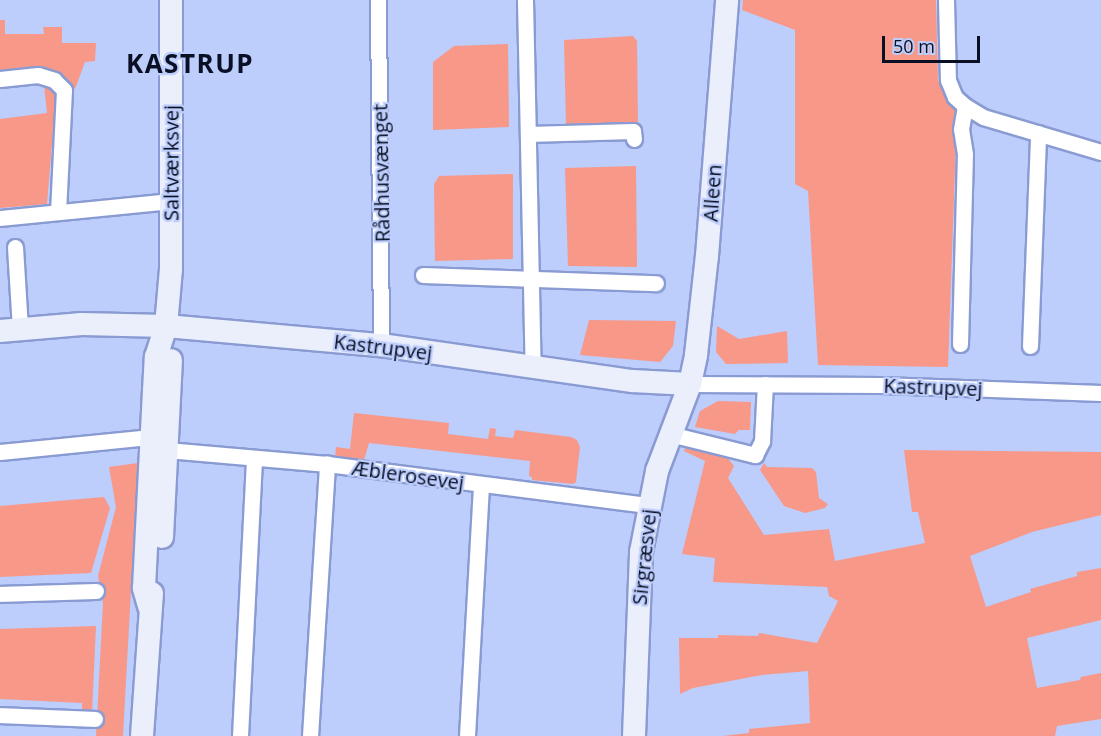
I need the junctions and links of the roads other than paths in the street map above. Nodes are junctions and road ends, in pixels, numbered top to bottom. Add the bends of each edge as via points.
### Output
1 (171, 0) edge
2 (378, 0) edge
3 (525, 0) edge
4 (727, 0) edge
5 (946, 0) edge
6 (0, 79) edge
7 (965, 106) junction
8 (1038, 133) junction
9 (528, 134) junction
10 (634, 139) dead end
11 (1101, 152) edge
12 (171, 201) junction
13 (58, 211) junction
14 (0, 218) edge
15 (15, 247) dead end
16 (423, 275) dead end
17 (531, 278) junction
18 (656, 283) dead end
19 (166, 326) junction
20 (10, 330) edge
21 (960, 344) dead end
22 (381, 345) junction
23 (1030, 346) dead end
24 (533, 367) junction
25 (690, 384) junction
26 (765, 384) junction
27 (1101, 393) edge
28 (670, 434) junction
29 (162, 443) junction
30 (0, 453) edge
31 (254, 458) junction
32 (327, 464) junction
33 (481, 485) junction
34 (649, 505) junction
35 (96, 591) dead end
36 (0, 594) edge
37 (0, 715) edge
38 (95, 719) dead end
39 (141, 736) edge
40 (240, 736) edge
41 (310, 736) edge
42 (467, 736) edge
43 (634, 736) edge

1 - 12 street, Saltværksvej
2 - 22 street, Rådhusvænget
3 - 9 street
4 - 25 street, Alleen via 707,256
5 - 7 street via 948,80
6 - 13 street via 38,75 54,80 64,90
7 - 8 street via 983,117
7 - 21 street via 961,129 965,154
8 - 11 street
8 - 23 street
9 - 10 street via 633,131
9 - 17 street
12 - 13 street
12 - 19 street, Saltværksvej
13 - 14 street
15 - 20 street
16 - 17 street
17 - 18 street
17 - 24 street
19 - 20 street, Kastrupvej via 82,324
19 - 22 street, Kastrupvej
19 - 29 street, Saltværksvej via 156,357
22 - 24 street, Kastrupvej
24 - 25 street, Kastrupvej via 632,381
25 - 26 street, Kastrupvej
25 - 28 street, Sirgræsvej
26 - 27 street, Kastrupvej
26 - 28 street via 762,441 754,455
28 - 34 street, Sirgræsvej
29 - 30 street, Æblerosevej
29 - 31 street, Æblerosevej
29 - 39 street, Saltværksvej via 144,588 149,606
31 - 32 street, Æblerosevej
31 - 40 street
32 - 33 street, Æblerosevej
32 - 41 street
33 - 34 street, Æblerosevej
33 - 42 street
34 - 43 street, Sirgræsvej via 641,552
35 - 36 street
37 - 38 street

